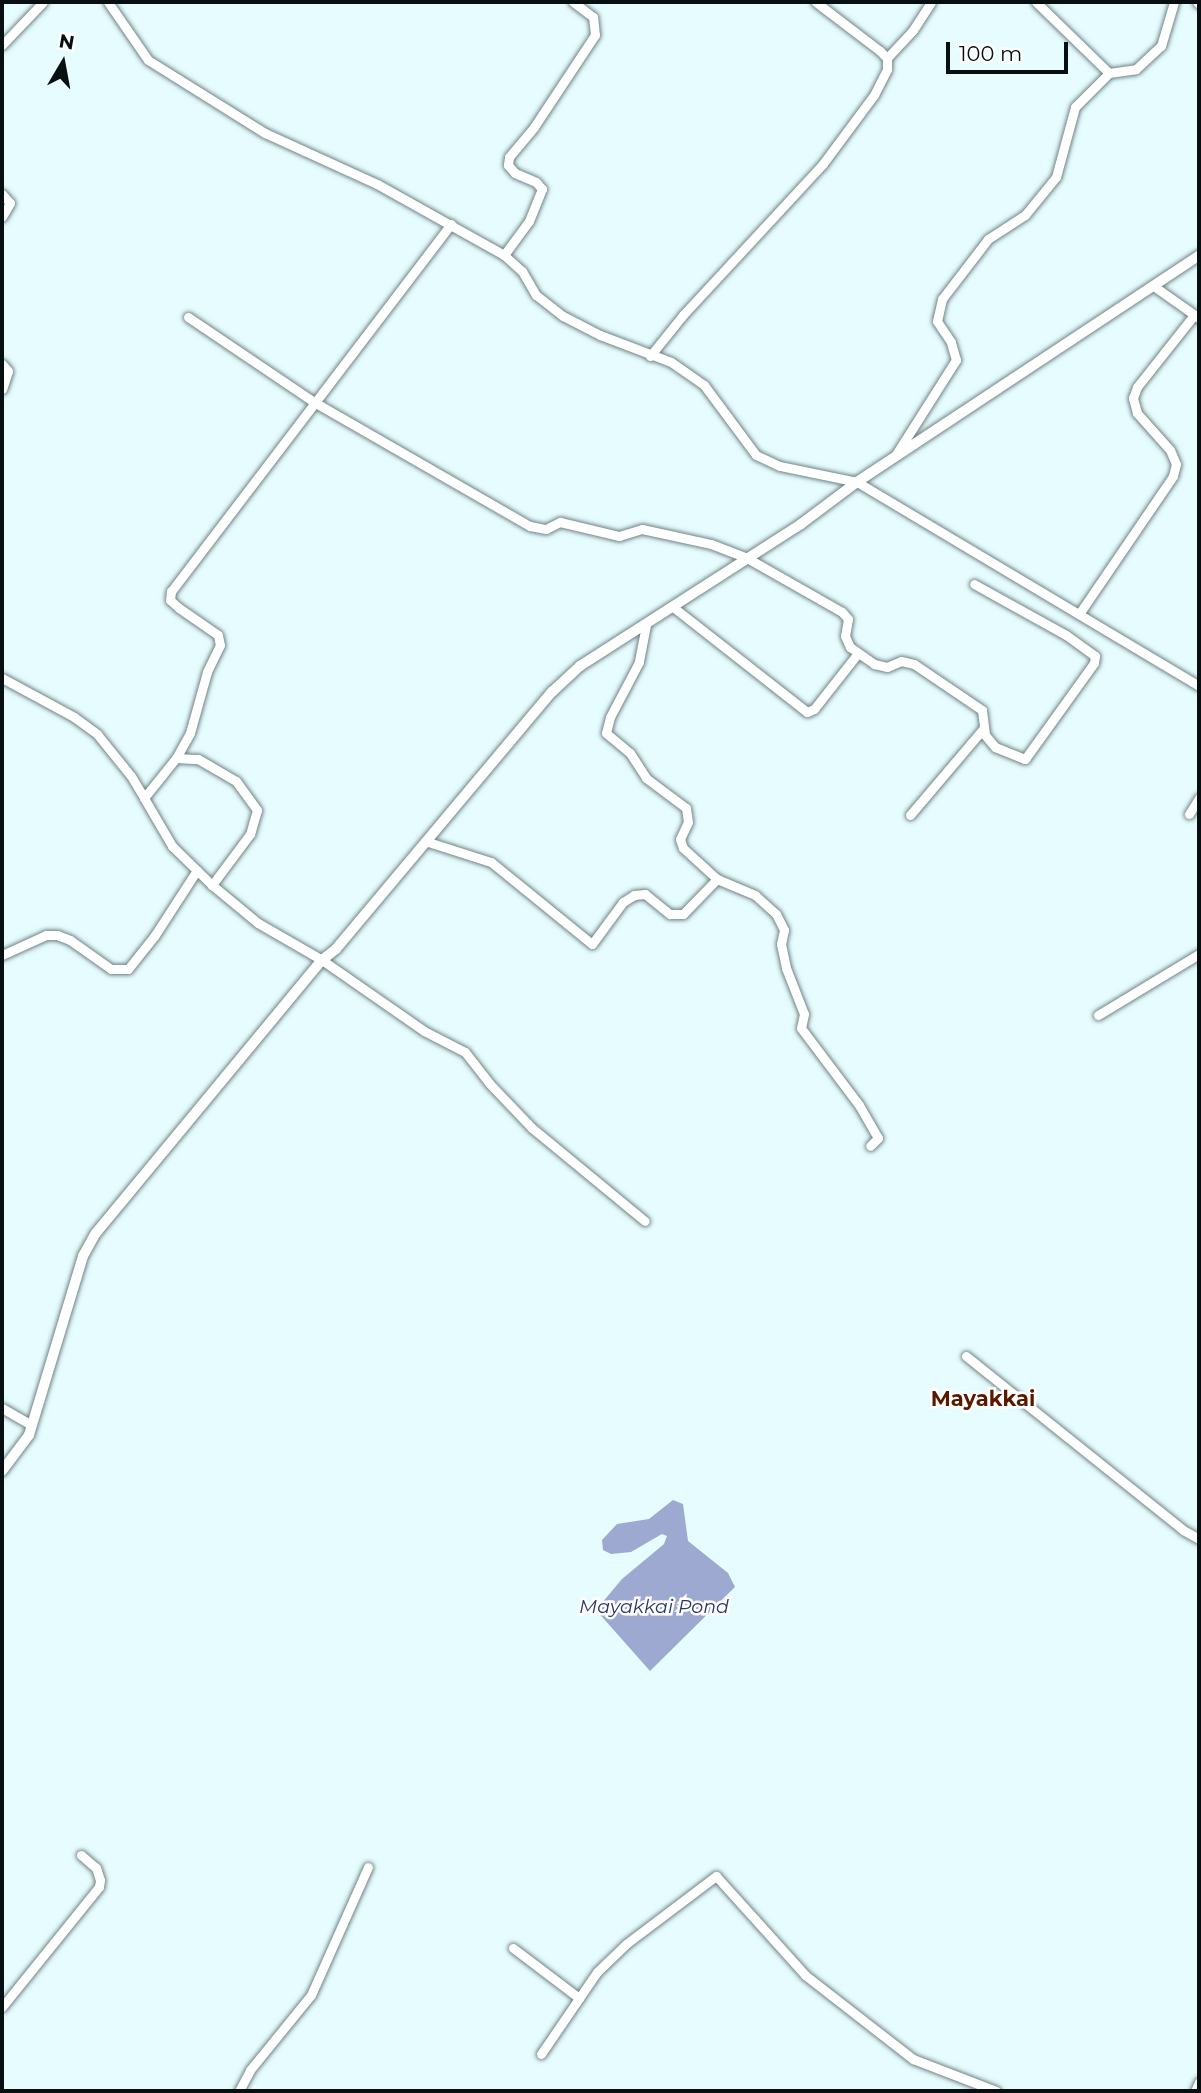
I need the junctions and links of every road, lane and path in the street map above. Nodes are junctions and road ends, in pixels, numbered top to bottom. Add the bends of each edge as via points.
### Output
1 (43, 2) edge
2 (108, 2) edge
3 (573, 2) edge
4 (816, 2) edge
5 (931, 2) edge
6 (1035, 2) edge
7 (1174, 2) edge
8 (2, 45) edge
9 (887, 58) junction
10 (1109, 73) junction
11 (2, 194) edge
12 (2, 218) edge
13 (451, 224) junction
14 (504, 256) junction
15 (1199, 256) edge
16 (1155, 287) junction
17 (188, 317) dead end
18 (1197, 317) edge
19 (650, 355) junction
20 (2, 364) edge
21 (2, 389) edge
22 (314, 402) junction
23 (892, 460) junction
24 (857, 482) junction
25 (747, 558) junction
26 (974, 584) dead end
27 (673, 607) junction
28 (1079, 614) junction
29 (646, 625) junction
30 (858, 653) junction
31 (2, 678) edge
32 (1199, 686) edge
33 (983, 729) junction
34 (177, 758) junction
35 (144, 798) junction
36 (1199, 798) edge
37 (1189, 814) dead end
38 (910, 815) dead end
39 (425, 841) junction
40 (197, 870) junction
41 (717, 879) junction
42 (212, 885) junction
43 (1199, 954) edge
44 (2, 955) edge
45 (322, 960) junction
46 (1098, 1016) dead end
47 (870, 1146) dead end
48 (645, 1221) dead end
49 (966, 1356) dead end
50 (2, 1408) edge
51 (32, 1425) junction
52 (2, 1471) edge
53 (1199, 1539) edge
54 (81, 1856) dead end
55 (368, 1867) dead end
56 (513, 1948) dead end
57 (579, 1998) junction
58 (2, 2007) edge
59 (541, 2054) dead end
60 (1199, 2082) edge
61 (239, 2091) edge
62 (996, 2091) edge
63 (1195, 2091) edge

1 - 8 street
2 - 13 street via 148,60 265,133
3 - 14 street via 593,17 595,35 509,157 508,165 515,173 542,189 529,221
4 - 9 street
5 - 9 street
6 - 10 street
7 - 10 street via 1161,46 1136,69
9 - 19 street via 887,69 874,95 822,166
10 - 23 street via 1075,107 1056,177 1025,215 988,239 942,299 937,321 956,360
11 - 12 street via 10,203
13 - 14 street
13 - 22 street
14 - 19 street via 522,271 536,295 563,316
15 - 16 street
16 - 18 street
16 - 23 street
17 - 22 street
18 - 28 street via 1132,398 1137,413 1170,450 1176,464 1173,476
19 - 24 street via 671,362 704,385 756,455 780,466
20 - 21 street via 8,371
22 - 25 street via 530,526 546,529 560,522 619,536 642,529 711,544
22 - 34 street via 171,591 170,600 218,635 220,645
23 - 24 street
24 - 25 street
24 - 28 street
25 - 27 street
25 - 30 street via 842,612 848,619 845,636
26 - 33 street via 1095,656 1027,758 995,747
27 - 29 street
27 - 30 street via 807,712
28 - 32 street
29 - 39 street via 580,666 552,692
29 - 41 street via 639,662 610,717 607,733 630,753 646,778 686,808 688,822 680,839 683,848
30 - 33 street via 887,667 901,661 914,664 982,710
31 - 35 street via 97,734
33 - 38 street
34 - 35 street
34 - 42 street via 198,759 236,780 257,810 250,834
35 - 40 street via 172,846
36 - 37 street
39 - 41 street via 491,862 592,944 622,902 634,895 645,894 670,915 683,914
39 - 45 street
40 - 42 street
40 - 44 street via 128,969 111,969 57,935 46,935
41 - 47 street via 755,895 776,914 784,930 781,944 786,968 804,1014 801,1028 859,1105 878,1138
42 - 45 street via 258,923
43 - 46 street
45 - 48 street via 424,1031 465,1052 532,1128
45 - 51 street via 96,1233 83,1256
49 - 53 street
50 - 51 street
51 - 52 street
54 - 58 street via 96,1868 99,1887
55 - 61 street via 311,1995 250,2070
56 - 57 street
57 - 59 street
57 - 62 street via 626,1944 716,1876 805,1975 912,2059
60 - 63 street

